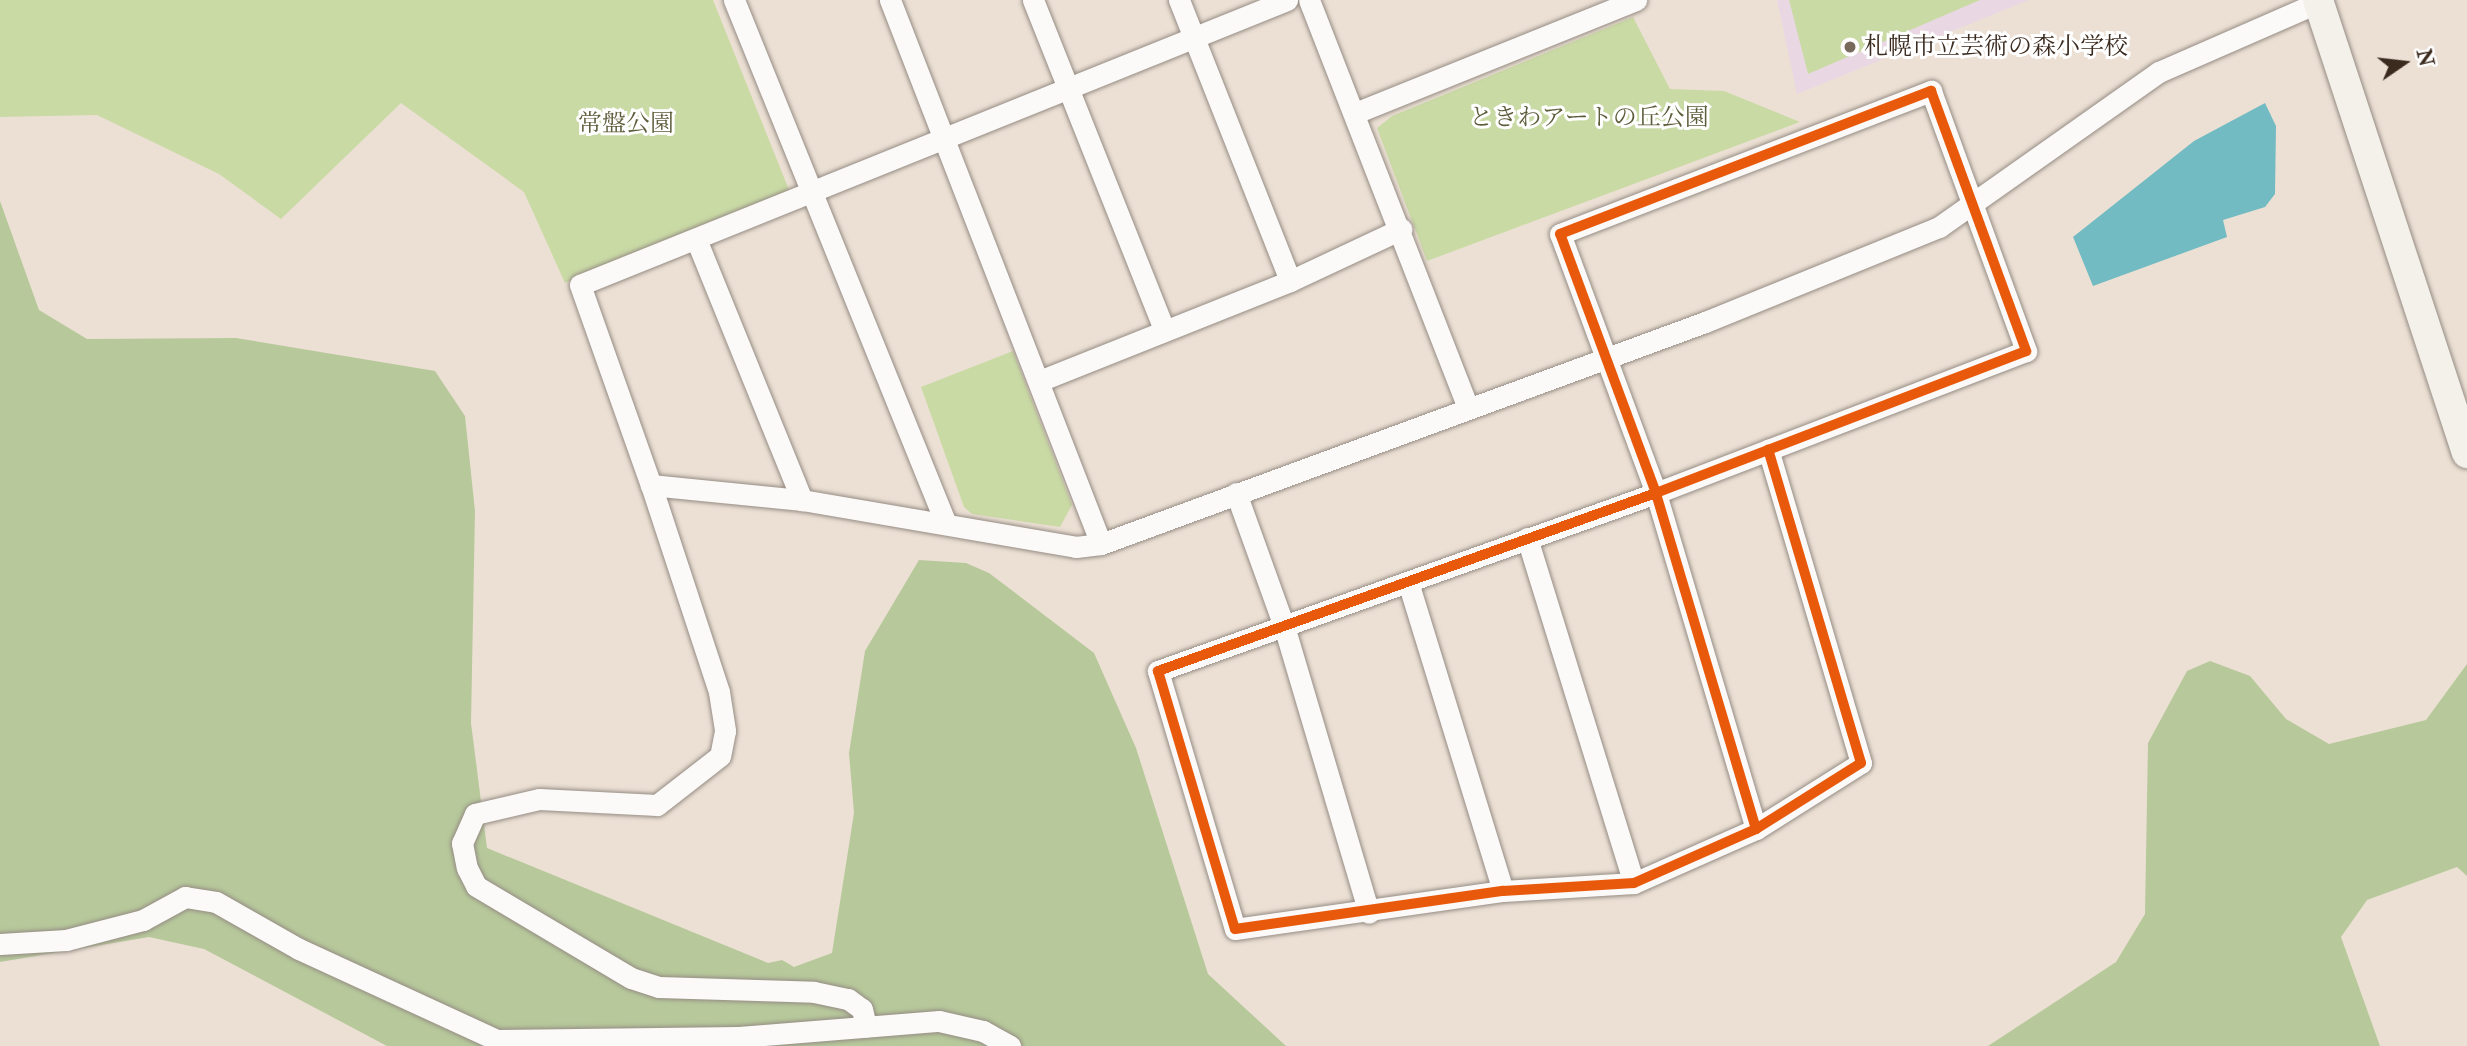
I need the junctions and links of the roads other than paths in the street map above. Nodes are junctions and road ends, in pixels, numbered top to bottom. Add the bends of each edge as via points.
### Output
1 (734, 0) edge
2 (890, 0) edge
3 (1033, 0) edge
4 (1178, 0) edge
5 (1287, 0) edge
6 (1309, 0) edge
7 (1636, 0) edge
8 (2319, 1) edge
9 (1194, 39) junction
10 (1069, 90) junction
11 (1355, 113) junction
12 (945, 141) junction
13 (813, 194) junction
14 (1971, 209) junction
15 (1401, 229) junction
16 (696, 239) junction
17 (1290, 281) junction
18 (1166, 331) junction
19 (1608, 358) junction
20 (1040, 381) junction
21 (1468, 408) junction
22 (1768, 450) junction
23 (2467, 453) edge
24 (651, 485) junction
25 (1236, 493) junction
26 (1656, 493) junction
27 (802, 500) junction
28 (946, 524) junction
29 (1527, 538) junction
30 (1101, 544) junction
31 (1408, 582) junction
32 (1284, 626) junction
33 (1756, 829) junction
34 (1634, 883) junction
35 (1503, 891) junction
36 (1369, 913) junction
37 (0, 944) edge
38 (866, 1027) junction
39 (1010, 1046) edge

1 - 13 street
2 - 12 street
3 - 10 street
4 - 9 street
5 - 9 street
6 - 11 street
7 - 11 street
8 - 14 street via 2159,72
8 - 23 street
9 - 10 street
9 - 17 street
10 - 12 street
10 - 18 street
11 - 15 street
12 - 13 street
12 - 20 street
13 - 16 street
13 - 28 street
14 - 19 street
14 - 19 street via 1931,91 1560,234
14 - 22 street via 2026,351
15 - 17 street
15 - 21 street
16 - 24 street via 580,285
16 - 27 street
17 - 18 street
18 - 20 street
19 - 21 street
19 - 26 street
20 - 30 street
21 - 25 street
22 - 26 street
22 - 33 street via 1861,763
24 - 27 street
24 - 38 street via 719,692 725,731 720,756 657,805 539,799 475,814 462,843 467,869 476,886 631,978 659,987 814,992 848,999 862,1009
25 - 30 street
25 - 32 street
26 - 29 street
26 - 33 street
27 - 28 street
28 - 30 street via 1076,547
29 - 31 street
29 - 34 street
31 - 32 street
31 - 35 street
32 - 36 street
32 - 36 street via 1158,671 1236,929
33 - 34 street
34 - 35 street
35 - 36 street
37 - 38 street via 66,940 143,920 185,897 216,902 299,949 497,1040 739,1037
38 - 39 street via 939,1021 983,1031

